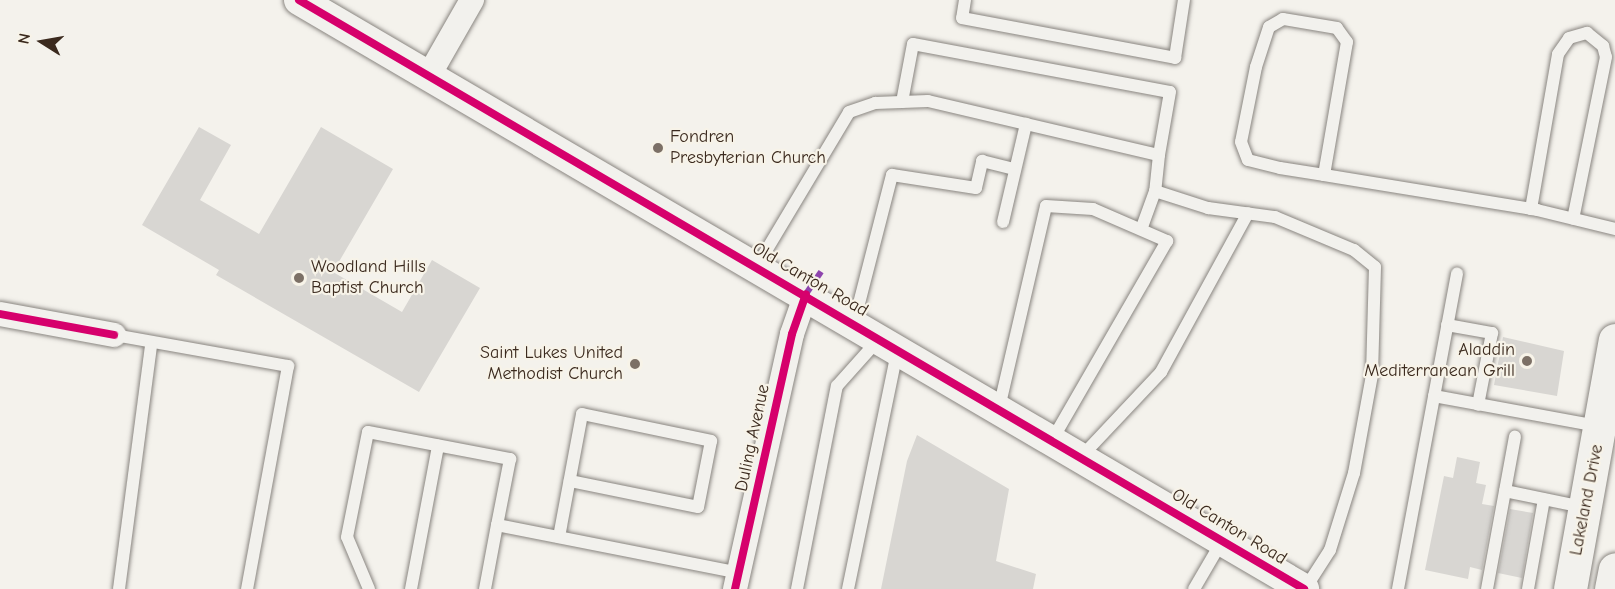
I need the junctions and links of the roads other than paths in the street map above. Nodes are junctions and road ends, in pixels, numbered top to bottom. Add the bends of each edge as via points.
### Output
1 (299, 0) edge
2 (472, 0) edge
3 (965, 0) edge
4 (1184, 0) edge
5 (428, 77) junction
6 (902, 102) junction
7 (1026, 124) junction
8 (1159, 155) junction
9 (1015, 169) junction
10 (1324, 176) junction
11 (1155, 191) junction
12 (1531, 209) junction
13 (1248, 213) junction
14 (1573, 219) junction
15 (1003, 222) dead end
16 (1142, 227) junction
17 (1615, 229) edge
18 (757, 266) junction
19 (1457, 273) dead end
20 (806, 294) junction
21 (0, 314) edge
22 (854, 323) junction
23 (1447, 325) junction
24 (114, 335) joint
25 (1615, 340) edge
26 (889, 343) junction
27 (151, 345) junction
28 (1434, 396) junction
29 (1478, 405) junction
30 (999, 408) junction
31 (1600, 426) junction
32 (1515, 437) dead end
33 (1052, 440) junction
34 (438, 446) junction
35 (1081, 457) junction
36 (570, 481) junction
37 (1505, 491) junction
38 (1544, 499) junction
39 (1585, 507) junction
40 (497, 525) junction
41 (559, 537) junction
42 (1222, 541) junction
43 (1615, 569) edge
44 (737, 581) edge
45 (1290, 585) edge
46 (119, 589) edge
47 (247, 589) edge
48 (369, 589) edge
49 (411, 589) edge
50 (485, 589) edge
51 (797, 589) edge
52 (849, 589) edge
53 (1194, 589) edge
54 (1398, 589) edge
55 (1487, 589) edge
56 (1528, 589) edge
57 (1570, 589) edge
58 (1611, 589) edge

1 - 5 street, Old Canton Road
2 - 5 street
3 - 4 lane via 962,18 1175,58
5 - 18 street, Old Canton Road
6 - 7 lane via 928,100
6 - 8 lane via 913,44 1170,92
6 - 18 lane via 875,103 849,112
7 - 8 lane
7 - 9 lane
8 - 11 lane
9 - 15 lane
9 - 22 lane via 982,161 976,188 892,176
10 - 10 lane via 1248,160 1241,142 1256,67 1269,27 1283,19 1337,28 1347,42 1343,88
10 - 12 lane
11 - 13 lane via 1208,208
11 - 16 lane
12 - 14 lane
12 - 14 lane via 1558,54 1569,38 1587,33 1603,46 1606,57
13 - 35 lane via 1161,372
13 - 45 lane via 1294,225 1353,250 1375,267 1372,375 1354,473 1330,550
14 - 17 lane
16 - 30 lane via 1094,209 1046,206
16 - 33 lane via 1167,241
18 - 20 street, Old Canton Road
19 - 23 lane
20 - 22 street, Old Canton Road
20 - 44 street, Duling Avenue via 792,334
21 - 24 street
22 - 26 street, Old Canton Road
23 - 28 lane
23 - 29 lane via 1492,333
24 - 27 lane
25 - 31 main road, Lakeland Drive
26 - 30 street, Old Canton Road
26 - 51 lane via 837,386
26 - 52 lane
27 - 46 lane
27 - 47 lane via 288,366
28 - 29 lane
28 - 54 lane
29 - 31 lane
30 - 33 street, Old Canton Road
31 - 39 main road, Lakeland Drive
32 - 37 lane
33 - 35 street, Old Canton Road
34 - 40 lane via 510,459
34 - 48 lane via 368,432 347,537
34 - 49 lane
35 - 42 street, Old Canton Road
36 - 36 lane via 582,414 711,441 698,507
36 - 41 lane
37 - 38 lane
37 - 55 lane via 1495,563
38 - 39 lane
38 - 56 lane via 1534,536
39 - 57 main road, Lakeland Drive
40 - 41 lane
40 - 50 lane
41 - 44 lane
42 - 45 street, Old Canton Road
42 - 53 lane
43 - 58 main road

